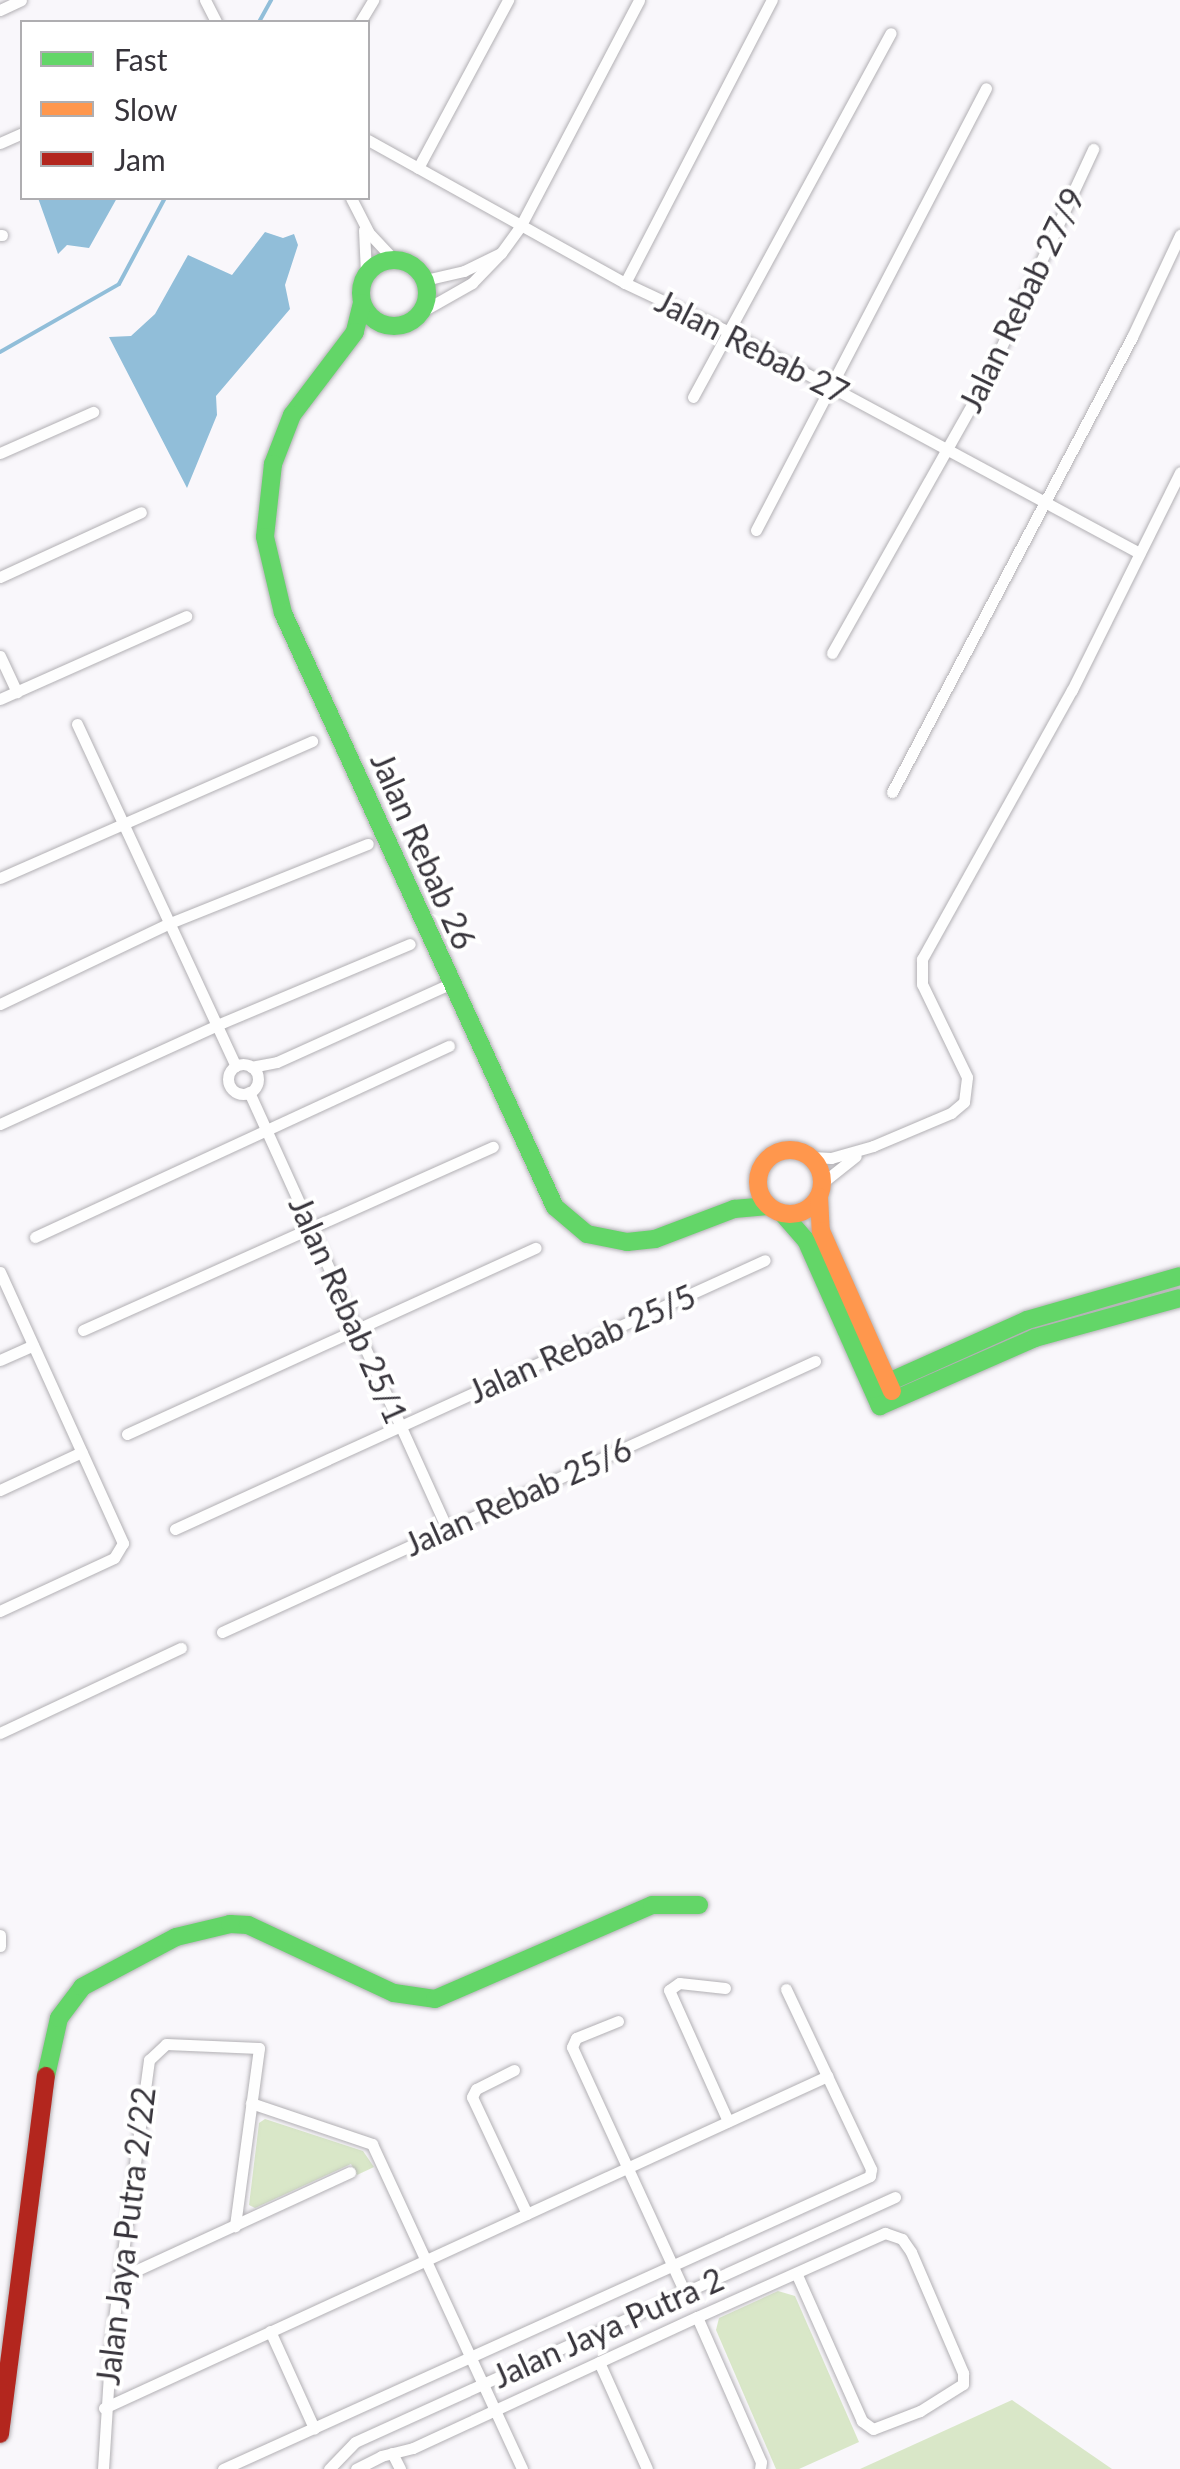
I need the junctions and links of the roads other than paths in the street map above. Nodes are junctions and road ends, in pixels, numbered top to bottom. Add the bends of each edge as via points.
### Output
1 (21, 0) edge
2 (508, 0) edge
3 (639, 0) edge
4 (772, 0) edge
5 (0, 10) edge
6 (891, 34) dead end
7 (986, 88) dead end
8 (370, 141) edge
9 (1093, 149) dead end
10 (418, 168) junction
11 (352, 200) edge
12 (362, 221) junction
13 (522, 224) junction
14 (1180, 235) edge
15 (501, 253) junction
16 (393, 259) junction
17 (366, 273) junction
18 (425, 280) junction
19 (625, 283) junction
20 (362, 303) junction
21 (421, 312) junction
22 (383, 324) junction
23 (729, 332) junction
24 (336, 358) junction
25 (833, 388) junction
26 (693, 398) dead end
27 (93, 412) dead end
28 (948, 449) junction
29 (0, 453) edge
30 (1180, 472) edge
31 (1044, 506) junction
32 (141, 512) dead end
33 (756, 530) dead end
34 (1137, 552) junction
35 (0, 577) edge
36 (186, 616) dead end
37 (832, 652) dead end
38 (0, 656) edge
39 (17, 692) junction
40 (0, 700) edge
41 (77, 724) dead end
42 (312, 742) dead end
43 (892, 792) dead end
44 (123, 823) junction
45 (368, 844) dead end
46 (0, 878) edge
47 (170, 924) junction
48 (410, 944) dead end
49 (450, 984) junction
50 (0, 1004) edge
51 (217, 1024) junction
52 (449, 1046) dead end
53 (277, 1062) junction
54 (236, 1066) junction
55 (251, 1067) junction
56 (258, 1080) junction
57 (249, 1092) junction
58 (0, 1124) edge
59 (266, 1129) junction
60 (873, 1146) junction
61 (493, 1147) dead end
62 (811, 1157) junction
63 (757, 1182) junction
64 (820, 1190) junction
65 (776, 1210) junction
66 (712, 1216) junction
67 (312, 1228) junction
68 (35, 1237) dead end
69 (536, 1248) dead end
70 (766, 1260) dead end
71 (0, 1272) edge
72 (1180, 1276) edge
73 (1180, 1298) edge
74 (83, 1330) dead end
75 (357, 1330) junction
76 (33, 1345) junction
77 (873, 1350) junction
78 (0, 1360) edge
79 (814, 1361) dead end
80 (931, 1363) junction
81 (884, 1394) junction
82 (399, 1427) junction
83 (128, 1434) dead end
84 (82, 1452) junction
85 (0, 1490) edge
86 (446, 1528) junction
87 (175, 1529) dead end
88 (0, 1611) edge
89 (222, 1632) dead end
90 (182, 1648) dead end
91 (0, 1733) edge
92 (699, 1905) dead end
93 (724, 1988) dead end
94 (786, 1989) dead end
95 (618, 2021) dead end
96 (514, 2070) dead end
97 (828, 2076) junction
98 (251, 2104) junction
99 (728, 2121) junction
100 (628, 2166) junction
101 (350, 2172) dead end
102 (895, 2197) dead end
103 (526, 2214) junction
104 (235, 2226) junction
105 (426, 2260) junction
106 (673, 2267) junction
107 (796, 2273) junction
108 (122, 2277) junction
109 (685, 2293) junction
110 (697, 2317) junction
111 (270, 2331) junction
112 (470, 2358) junction
113 (599, 2362) junction
114 (483, 2385) junction
115 (104, 2408) junction
116 (494, 2410) junction
117 (314, 2428) junction
118 (0, 2434) edge
119 (392, 2453) junction
120 (103, 2469) edge
121 (224, 2469) edge
122 (329, 2469) edge
123 (356, 2469) edge
124 (400, 2469) edge
125 (522, 2469) edge
126 (647, 2469) edge
127 (760, 2469) edge

1 - 5 street
2 - 10 street
3 - 13 street
4 - 19 street
6 - 23 street
7 - 25 street
8 - 10 street, Jalan Rebab 27
9 - 28 street, Jalan Rebab 27/9 via 1033,286
10 - 13 street, Jalan Rebab 27
11 - 12 street
12 - 16 street
12 - 17 street
13 - 15 street
13 - 19 street, Jalan Rebab 27
14 - 31 street
15 - 18 street
15 - 21 street via 472,282
16 - 17 street
16 - 18 street via 412,264
17 - 20 street
18 - 21 street
19 - 23 street, Jalan Rebab 27
20 - 22 street
20 - 24 street via 355,332
21 - 22 street via 404,324
22 - 24 street
23 - 25 street, Jalan Rebab 27
23 - 26 street
24 - 49 street, Jalan Rebab 26 via 310,386 280,439 268,487 268,564 282,612
25 - 28 street, Jalan Rebab 27
25 - 33 street
27 - 29 street
28 - 31 street, Jalan Rebab 27
28 - 37 street, Jalan Rebab 27/9
30 - 34 street
31 - 34 street, Jalan Rebab 27
31 - 43 street
32 - 35 street
34 - 60 street via 1072,690 920,968 966,1077 964,1102
36 - 39 street
38 - 39 street
39 - 40 street
41 - 44 street
42 - 44 street
44 - 46 street
44 - 47 street
45 - 47 street
47 - 50 street
47 - 51 street
48 - 51 street
49 - 53 street
49 - 66 street, Jalan Rebab 26 via 565,1218 587,1234 627,1242 655,1239
51 - 54 street
51 - 58 street
52 - 59 street
53 - 55 street
53 - 56 street
54 - 55 street
54 - 57 street via 230,1088
55 - 56 street
56 - 57 street
57 - 59 street, Jalan Rebab 25/1
59 - 67 street, Jalan Rebab 25/1
59 - 68 street
60 - 62 street
60 - 64 street via 838,1167
61 - 67 street
62 - 63 street via 776,1152 764,1161
62 - 64 street
63 - 65 street
63 - 66 street, Jalan Rebab 26
64 - 65 street via 807,1209
64 - 77 street via 821,1231
65 - 66 street, Jalan Rebab 26 via 743,1207
65 - 81 street via 806,1240
67 - 74 street
67 - 75 street, Jalan Rebab 25/1
69 - 75 street
70 - 82 street, Jalan Rebab 25/5
71 - 76 street
72 - 80 street via 1027,1320
73 - 81 street via 1035,1338
75 - 82 street, Jalan Rebab 25/1
75 - 83 street
76 - 78 street
76 - 84 street
77 - 80 street via 903,1365
77 - 81 street
79 - 86 street, Jalan Rebab 25/6
80 - 81 street
82 - 86 street, Jalan Rebab 25/1
82 - 87 street, Jalan Rebab 25/5
84 - 85 street
84 - 88 street via 123,1543 114,1558
86 - 89 street, Jalan Rebab 25/6
90 - 91 street
92 - 118 street via 652,1905 435,1998 394,1993 248,1925 211,1925 176,1936 82,1987 64,2008 50,2045
93 - 99 street via 679,1982 669,1990
94 - 97 street
95 - 100 street via 576,2038 572,2047
96 - 103 street via 472,2097
97 - 99 street
97 - 106 street via 871,2169 864,2182
98 - 104 street
98 - 105 street via 372,2144
98 - 108 street, Jalan Jaya Putra 2/22 via 259,2048 166,2044 149,2060
99 - 100 street
100 - 103 street
100 - 106 street
101 - 104 street
102 - 109 street, Jalan Jaya Putra 2
103 - 105 street
104 - 108 street
105 - 111 street
105 - 112 street
106 - 109 street
106 - 112 street
107 - 107 street via 885,2233 902,2239 963,2384 881,2428 862,2420
107 - 110 street
108 - 115 street, Jalan Jaya Putra 2/22
109 - 114 street, Jalan Jaya Putra 2
110 - 113 street
110 - 127 street
111 - 115 street
111 - 117 street
112 - 114 street
112 - 117 street
113 - 116 street
113 - 126 street
114 - 116 street
114 - 122 street, Jalan Jaya Putra 2 via 355,2442
115 - 120 street, Jalan Jaya Putra 2/22
116 - 119 street
116 - 125 street
117 - 121 street
119 - 123 street
119 - 124 street

